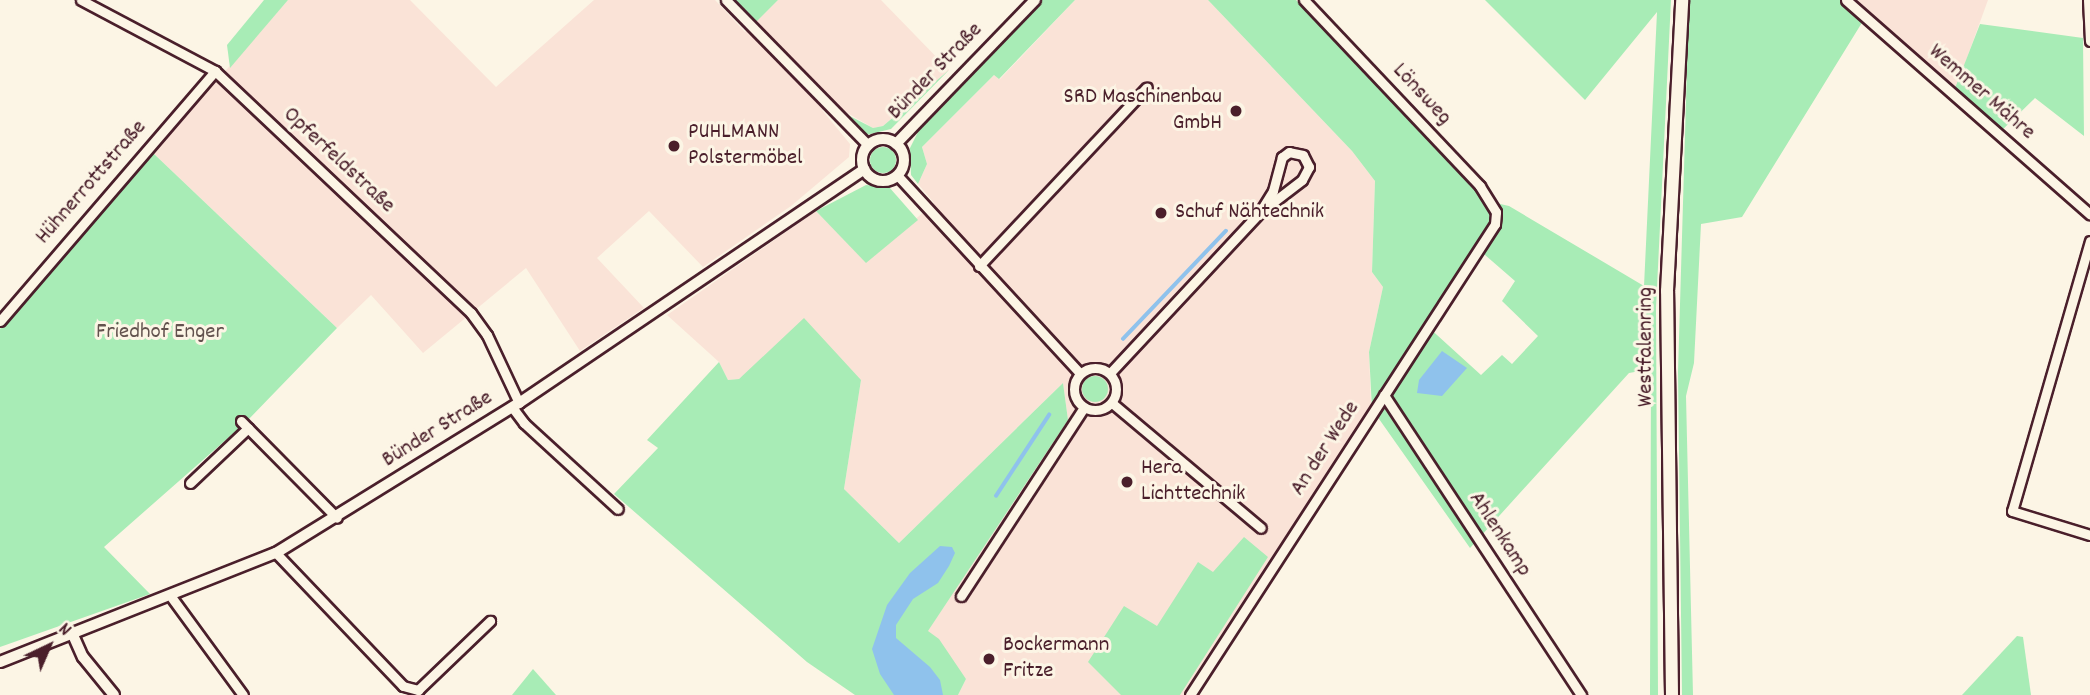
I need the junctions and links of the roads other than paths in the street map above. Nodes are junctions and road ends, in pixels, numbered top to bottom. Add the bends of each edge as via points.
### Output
1 (81, 0) edge
2 (726, 0) edge
3 (1035, 0) edge
4 (1304, 0) edge
5 (1682, 0) edge
6 (1846, 0) edge
7 (2088, 0) edge
8 (2090, 41) edge
9 (215, 71) junction
10 (1147, 87) dead end
11 (896, 144) junction
12 (868, 145) junction
13 (864, 169) junction
14 (898, 176) junction
15 (1259, 213) junction
16 (2090, 214) edge
17 (1495, 224) joint
18 (2090, 241) edge
19 (979, 266) junction
20 (0, 321) edge
21 (1080, 373) junction
22 (1110, 373) junction
23 (1384, 395) junction
24 (1112, 402) junction
25 (516, 405) junction
26 (1084, 407) junction
27 (241, 421) dead end
28 (248, 429) junction
29 (190, 483) dead end
30 (618, 509) dead end
31 (337, 518) junction
32 (1261, 528) dead end
33 (2090, 536) edge
34 (276, 553) junction
35 (961, 596) dead end
36 (172, 598) junction
37 (490, 621) dead end
38 (73, 635) junction
39 (0, 662) edge
40 (421, 692) edge
41 (114, 695) edge
42 (243, 695) edge
43 (1191, 695) edge
44 (1581, 695) edge
45 (1672, 695) edge

1 - 9 street, Opferfeldstraße
2 - 12 street
3 - 11 street, Bünder Straße
4 - 17 street, Lönsweg via 1480,186 1496,212
5 - 45 main road, Westfalenring via 1667,291
6 - 16 street, Wemmer Mähre
7 - 8 street
9 - 20 street, Hühnerrottstraße
9 - 25 street, Opferfeldstraße via 471,313 487,335
10 - 19 street
11 - 12 street via 885,139
11 - 14 street via 904,163
12 - 13 street via 862,156
13 - 14 street via 879,181
13 - 25 street, Bünder Straße
14 - 19 street
15 - 15 street via 1302,180 1309,167 1303,155 1289,152 1282,157 1273,191
15 - 22 street
17 - 23 street, An der Wede
18 - 33 street via 2012,511
19 - 21 street
21 - 22 street via 1098,368
21 - 26 street via 1074,391
22 - 24 street via 1116,384
23 - 43 street, An der Wede
23 - 44 street, Ahlenkamp
24 - 26 street via 1096,410
24 - 32 street
25 - 30 street, Opferfeldstraße via 524,423
25 - 31 street, Bünder Straße
26 - 35 street
27 - 28 street
28 - 29 street
28 - 31 street
31 - 34 street, Bünder Straße
34 - 36 street, Bünder Straße
34 - 40 street via 370,656 403,686
36 - 38 street, Bünder Straße
36 - 42 street
37 - 40 street
38 - 39 street, Bünder Straße
38 - 41 street via 83,657

